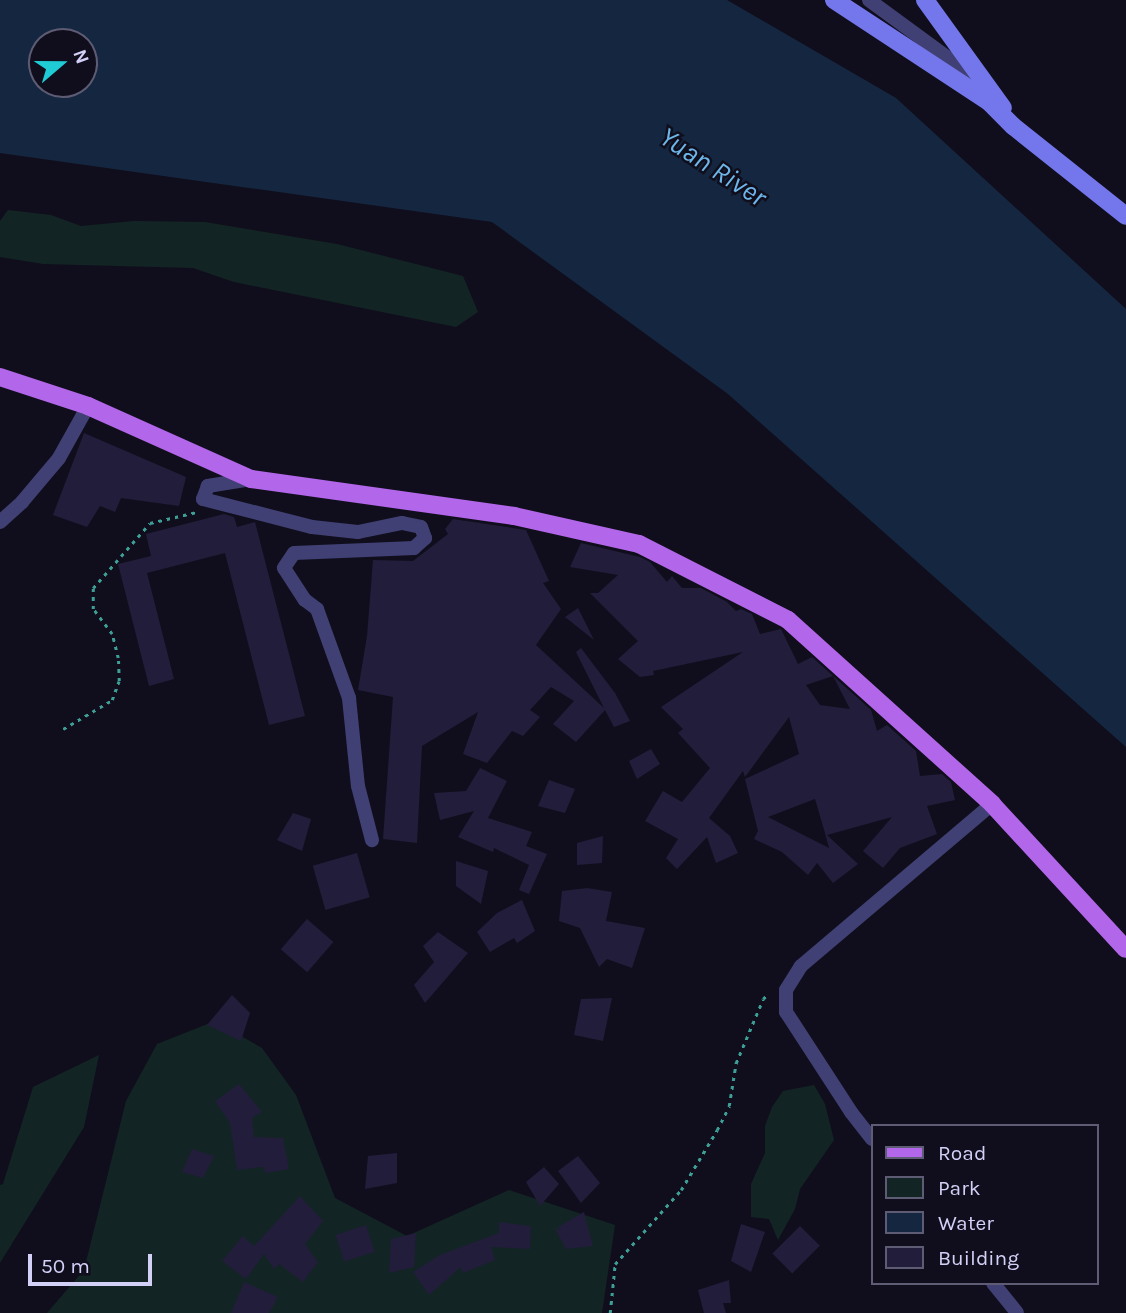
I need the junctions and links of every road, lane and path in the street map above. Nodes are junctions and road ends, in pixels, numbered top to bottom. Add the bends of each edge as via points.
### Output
1 (834, 0) edge
2 (869, 0) edge
3 (925, 0) edge
4 (993, 91) junction
5 (1013, 126) junction
6 (1126, 216) edge
7 (0, 377) edge
8 (88, 406) junction
9 (251, 479) junction
10 (203, 499) junction
11 (0, 522) edge
12 (62, 729) dead end
13 (992, 804) junction
14 (372, 841) dead end
15 (1126, 949) edge
16 (771, 990) dead end
17 (870, 1136) edge
18 (995, 1285) edge
19 (610, 1313) edge
20 (1017, 1313) edge

1 - 5 street via 989,102
2 - 4 street
3 - 4 street
4 - 5 street
5 - 6 street
7 - 8 main road
8 - 9 main road
8 - 11 street via 59,458
9 - 10 street via 208,486
9 - 13 main road via 514,516 639,544 788,620
10 - 12 path via 203,510 150,523 93,588 93,609 111,634 119,681 112,700
10 - 14 street via 312,527 358,532 402,523 421,527 425,538 414,548 294,553 284,568 305,600 317,609 349,698 358,786
13 - 15 main road
13 - 17 street via 801,966 786,990 786,1012
16 - 19 path via 736,1063 729,1106 717,1130 681,1190 615,1264
18 - 20 street

